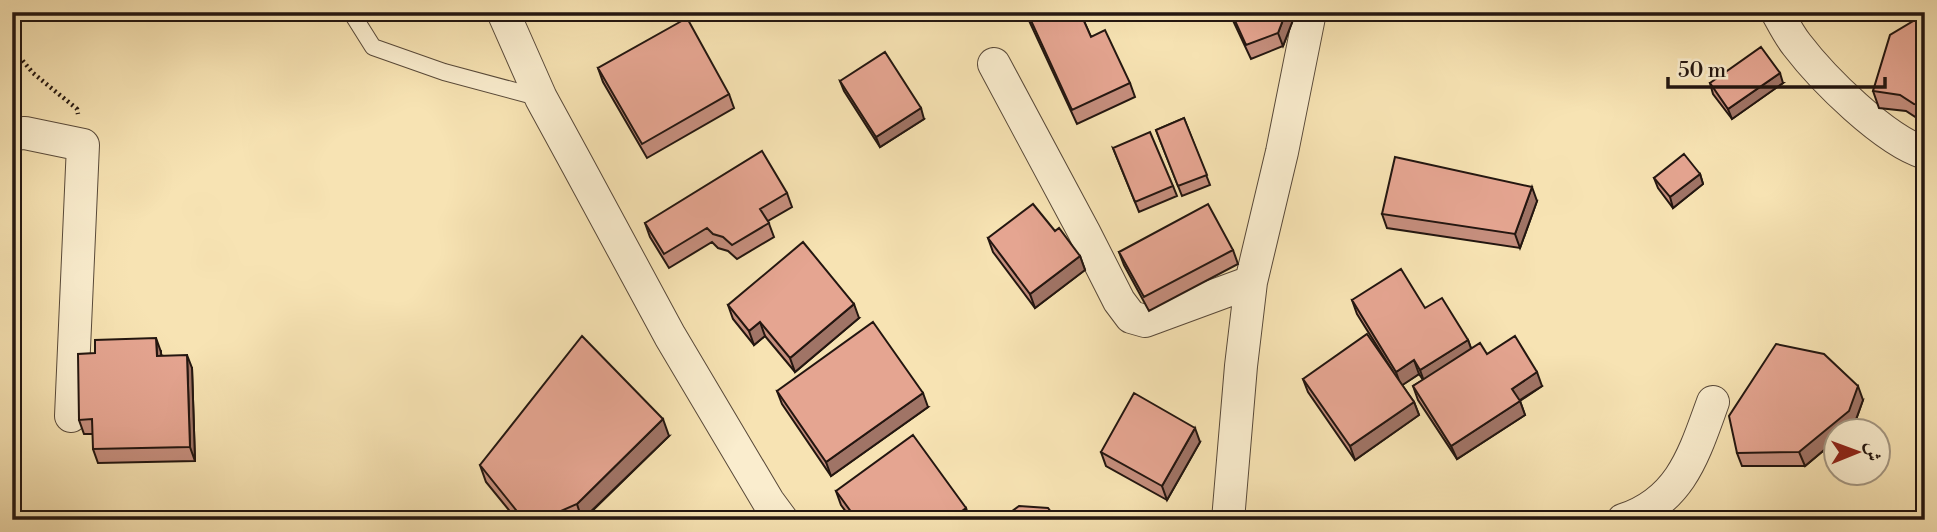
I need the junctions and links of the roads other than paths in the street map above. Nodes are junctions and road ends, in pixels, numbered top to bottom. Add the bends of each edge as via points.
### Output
1 (351, 12) edge
2 (503, 12) edge
3 (1310, 12) edge
4 (1777, 12) edge
5 (994, 64) dead end
6 (541, 98) junction
7 (12, 134) edge
8 (1925, 153) edge
9 (1251, 282) junction
10 (1713, 402) dead end
11 (71, 416) dead end
12 (782, 520) edge
13 (1228, 520) edge
14 (1623, 520) edge

1 - 6 lane via 373,47
2 - 6 street
3 - 9 street
4 - 8 street via 1795,43 1838,89 1889,134
5 - 9 street via 1131,317 1145,321
6 - 12 street via 670,337
7 - 11 street via 83,145
9 - 13 street
10 - 14 street via 1685,471 1653,507

